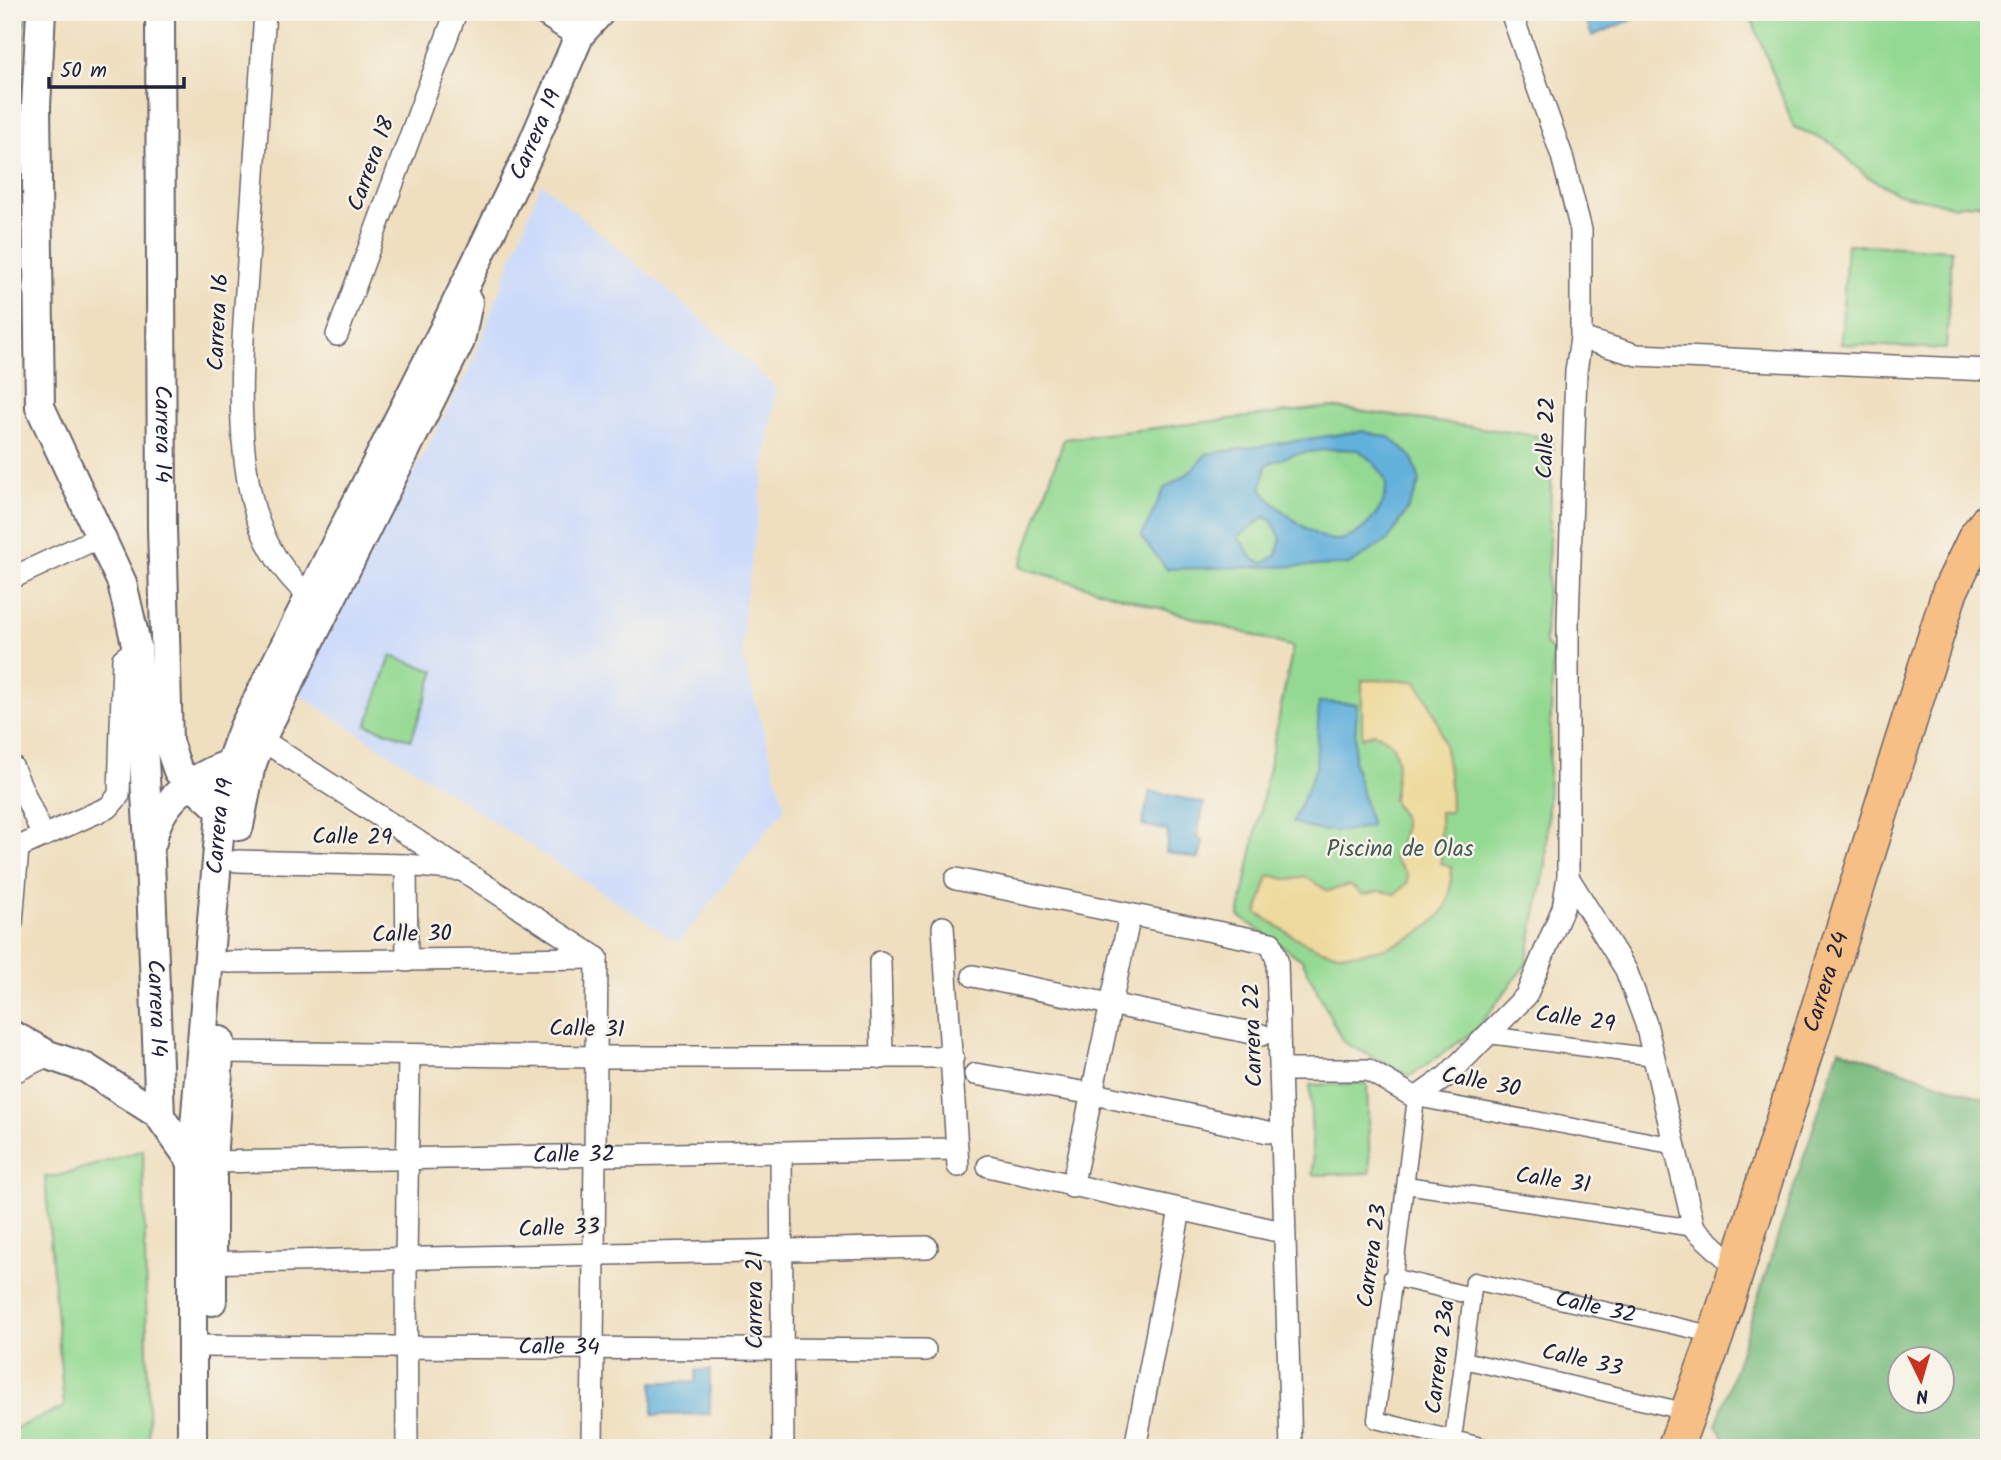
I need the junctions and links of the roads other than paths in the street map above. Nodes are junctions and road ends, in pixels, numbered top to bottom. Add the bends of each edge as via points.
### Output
1 (41, 12) edge
2 (160, 12) edge
3 (265, 12) edge
4 (456, 12) edge
5 (547, 12) edge
6 (600, 12) edge
7 (1511, 12) edge
8 (580, 34) junction
9 (337, 335) dead end
10 (1581, 338) junction
11 (1989, 370) edge
12 (1989, 520) edge
13 (102, 536) junction
14 (1989, 558) edge
15 (12, 578) edge
16 (317, 602) junction
17 (137, 648) junction
18 (252, 734) junction
19 (230, 764) junction
20 (12, 766) edge
21 (189, 783) junction
22 (231, 819) junction
23 (43, 836) junction
24 (15, 849) edge
25 (150, 859) junction
26 (237, 861) junction
27 (407, 865) junction
28 (467, 871) junction
29 (1568, 877) junction
30 (956, 879) dead end
31 (1130, 915) junction
32 (12, 923) edge
33 (943, 928) dead end
34 (597, 958) junction
35 (407, 961) junction
36 (228, 962) junction
37 (880, 962) dead end
38 (973, 976) dead end
39 (1112, 1004) junction
40 (12, 1013) edge
41 (12, 1035) edge
42 (1262, 1035) dead end
43 (1489, 1035) junction
44 (220, 1052) junction
45 (48, 1055) junction
46 (409, 1055) junction
47 (596, 1057) junction
48 (953, 1057) junction
49 (1654, 1057) junction
50 (882, 1058) junction
51 (86, 1068) junction
52 (1282, 1070) junction
53 (12, 1073) edge
54 (975, 1074) dead end
55 (1094, 1094) junction
56 (1416, 1098) junction
57 (206, 1099) junction
58 (160, 1116) junction
59 (1268, 1132) dead end
60 (1676, 1146) junction
61 (780, 1153) junction
62 (595, 1157) junction
63 (407, 1161) junction
64 (202, 1162) junction
65 (988, 1166) dead end
66 (1406, 1185) junction
67 (1072, 1187) junction
68 (1180, 1210) junction
69 (1694, 1228) junction
70 (1273, 1230) dead end
71 (927, 1247) dead end
72 (782, 1250) junction
73 (594, 1254) junction
74 (405, 1261) junction
75 (202, 1263) junction
76 (1737, 1268) junction
77 (1392, 1277) junction
78 (1473, 1289) junction
79 (1716, 1335) junction
80 (202, 1346) junction
81 (406, 1347) junction
82 (593, 1348) junction
83 (782, 1349) junction
84 (925, 1350) dead end
85 (1464, 1360) junction
86 (1688, 1412) junction
87 (1454, 1439) junction
88 (192, 1448) edge
89 (211, 1448) edge
90 (407, 1448) edge
91 (592, 1448) edge
92 (783, 1448) edge
93 (1135, 1448) edge
94 (1291, 1448) edge
95 (1489, 1448) edge
96 (1675, 1448) edge
97 (1694, 1448) edge

1 - 13 street, Carrera 14 via 36,106 40,407
2 - 21 street, Carrera 14 via 167,743 178,771
3 - 16 street, Carrera 16 via 241,358 246,465 252,502 279,563
4 - 9 street, Carrera 18
5 - 8 street
6 - 8 street, Carrera 19
7 - 10 street, Calle 22 via 1562,156 1581,230
8 - 16 street, Carrera 19 via 528,155 475,261 460,341
10 - 11 street via 1637,355
10 - 29 street, Calle 22 via 1567,623
12 - 76 main road, Carrera 24 via 1950,591
13 - 15 street
13 - 17 street, Carrera 14 via 122,583
14 - 97 main road, Carrera 24 via 1964,609 1879,891
16 - 18 street, Carrera 19
17 - 23 street via 123,659 119,795 109,807
17 - 25 street, Carrera 14
18 - 19 street, Carrera 19
18 - 22 street, Carrera 19 via 250,769
18 - 28 street
19 - 21 street
19 - 22 street, Carrera 19
20 - 23 street
21 - 22 street, Carrera 14
21 - 25 street via 160,817
22 - 26 street, Carrera 19
22 - 57 street, Carrera 19
23 - 24 street
24 - 32 street
25 - 58 street, Carrera 14
26 - 27 street, Calle 29
26 - 36 street, Carrera 19
27 - 28 street, Calle 29
27 - 35 street
28 - 34 street
29 - 43 street, Calle 22 via 1563,908 1526,996
29 - 49 street via 1626,970
30 - 31 street, Carrera 22
31 - 39 street
31 - 52 street, Carrera 22 via 1271,943 1277,960
33 - 48 street
34 - 35 street, Calle 30
34 - 47 street
35 - 36 street, Calle 30
36 - 44 street, Carrera 19
37 - 50 street
38 - 39 street
39 - 42 street
39 - 55 street
40 - 51 street via 58,1041
41 - 45 street
43 - 49 street, Calle 29
43 - 56 street, Calle 22 via 1447,1076
44 - 46 street, Calle 31
44 - 57 street, Carrera 19
45 - 51 street
45 - 53 street
46 - 47 street, Calle 31
46 - 63 street
47 - 50 street, Calle 31
47 - 62 street
48 - 50 street, Calle 31
48 - 61 street, Calle 32 via 957,1157
49 - 60 street
51 - 58 street
52 - 56 street, Calle 30 via 1368,1070
52 - 94 street, Carrera 22
54 - 55 street
55 - 59 street
55 - 67 street
56 - 60 street, Calle 30
56 - 66 street, Carrera 23
57 - 58 street
57 - 64 street, Carrera 19
58 - 64 street
60 - 69 street
61 - 62 street, Calle 32
61 - 72 street, Carrera 21
62 - 63 street, Calle 32
62 - 73 street
63 - 64 street, Calle 32
63 - 74 street
64 - 75 street, Carrera 19
65 - 67 street
66 - 69 street, Calle 31
66 - 77 street, Carrera 23
67 - 68 street
68 - 70 street
68 - 93 street
69 - 76 street
71 - 72 street, Calle 33
72 - 73 street, Calle 33
72 - 83 street, Carrera 21
73 - 74 street, Calle 33
73 - 82 street
74 - 75 street, Calle 33
74 - 81 street
75 - 80 street, Carrera 19
76 - 79 main road, Carrera 24
77 - 78 street, Calle 32
77 - 87 street, Carrera 23 via 1376,1420
78 - 79 street, Calle 32
78 - 85 street, Carrera 23a
79 - 86 main road, Carrera 24
80 - 81 street, Calle 34
80 - 88 street, Carrera 19
80 - 89 street, Carrera 19
81 - 82 street, Calle 34
81 - 90 street
82 - 83 street, Calle 34
82 - 91 street
83 - 84 street, Calle 34
83 - 92 street, Carrera 21
85 - 86 street, Calle 33
85 - 87 street, Carrera 23a
86 - 96 main road, Carrera 24
87 - 95 street

